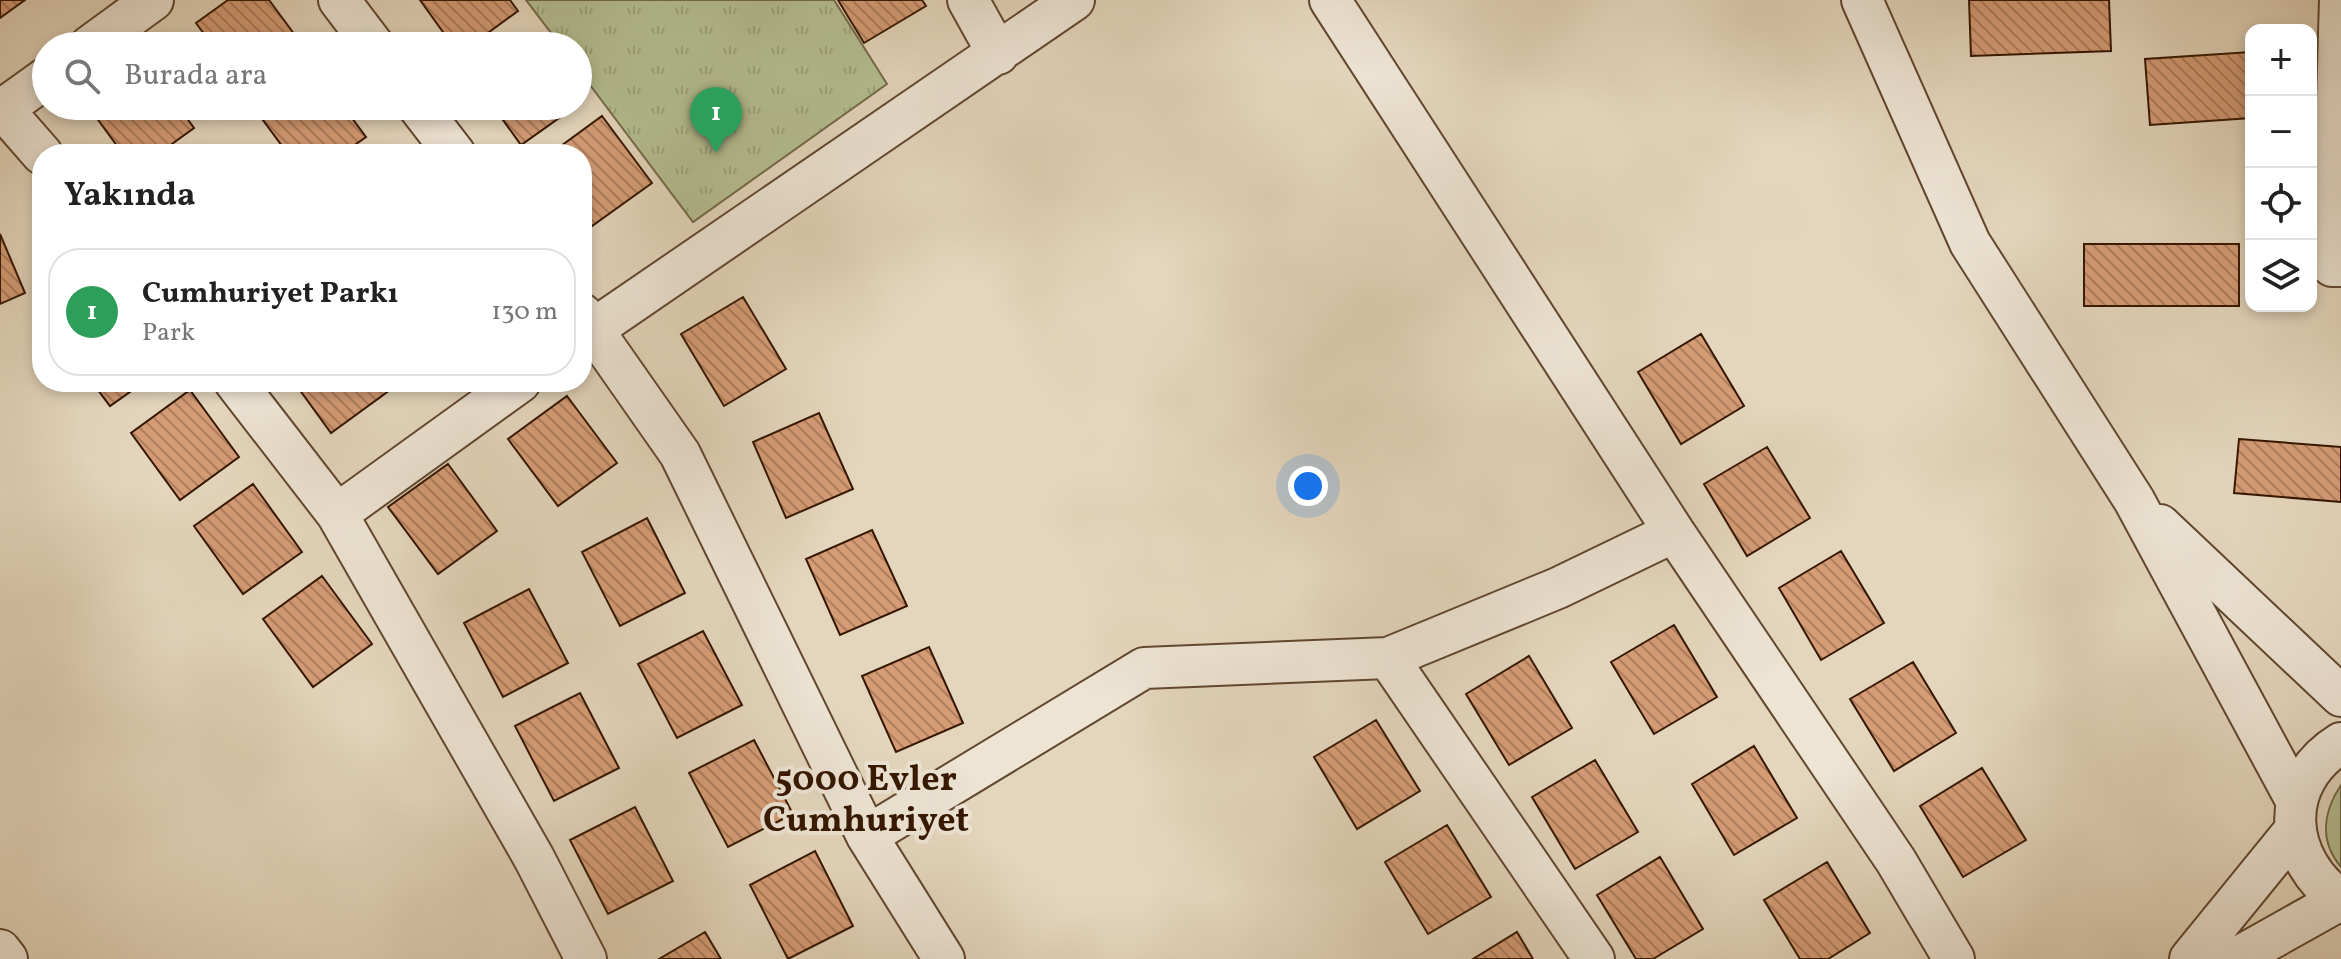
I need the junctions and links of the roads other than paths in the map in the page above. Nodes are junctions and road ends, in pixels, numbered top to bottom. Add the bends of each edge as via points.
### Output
1 (153, 0) edge
2 (339, 0) edge
3 (968, 0) edge
4 (1074, 0) edge
5 (1330, 0) edge
6 (1862, 0) edge
7 (2340, 0) edge
8 (109, 32) edge
9 (363, 32) edge
10 (998, 54) junction
11 (32, 88) edge
12 (2, 108) edge
13 (429, 120) edge
14 (33, 144) edge
15 (447, 144) edge
16 (2341, 266) edge
17 (592, 322) edge
18 (592, 334) edge
19 (243, 392) edge
20 (506, 392) edge
21 (2134, 500) junction
22 (337, 514) junction
23 (1674, 532) junction
24 (1388, 658) junction
25 (2341, 696) edge
26 (2341, 743) edge
27 (2296, 816) junction
28 (867, 836) junction
29 (2340, 900) edge
30 (0, 950) edge
31 (7, 959) edge
32 (586, 959) edge
33 (944, 959) edge
34 (1594, 959) edge
35 (1954, 959) edge
36 (2190, 959) edge
37 (2235, 959) edge

1 - 8 street
2 - 9 street
3 - 10 street
4 - 10 street
5 - 23 street
6 - 21 street via 1970,243
7 - 16 street via 2332,266
10 - 17 street
11 - 12 street
12 - 14 street
13 - 15 street
18 - 28 street via 680,454
19 - 22 street
20 - 22 street
21 - 25 street
21 - 27 street
22 - 32 street
23 - 24 street via 1558,588
23 - 35 street via 1896,861
24 - 28 street via 1144,668
24 - 34 street
26 - 27 street via 2307,775
27 - 29 street via 2302,858 2317,882
27 - 36 street
28 - 33 street
29 - 37 street
30 - 31 street

